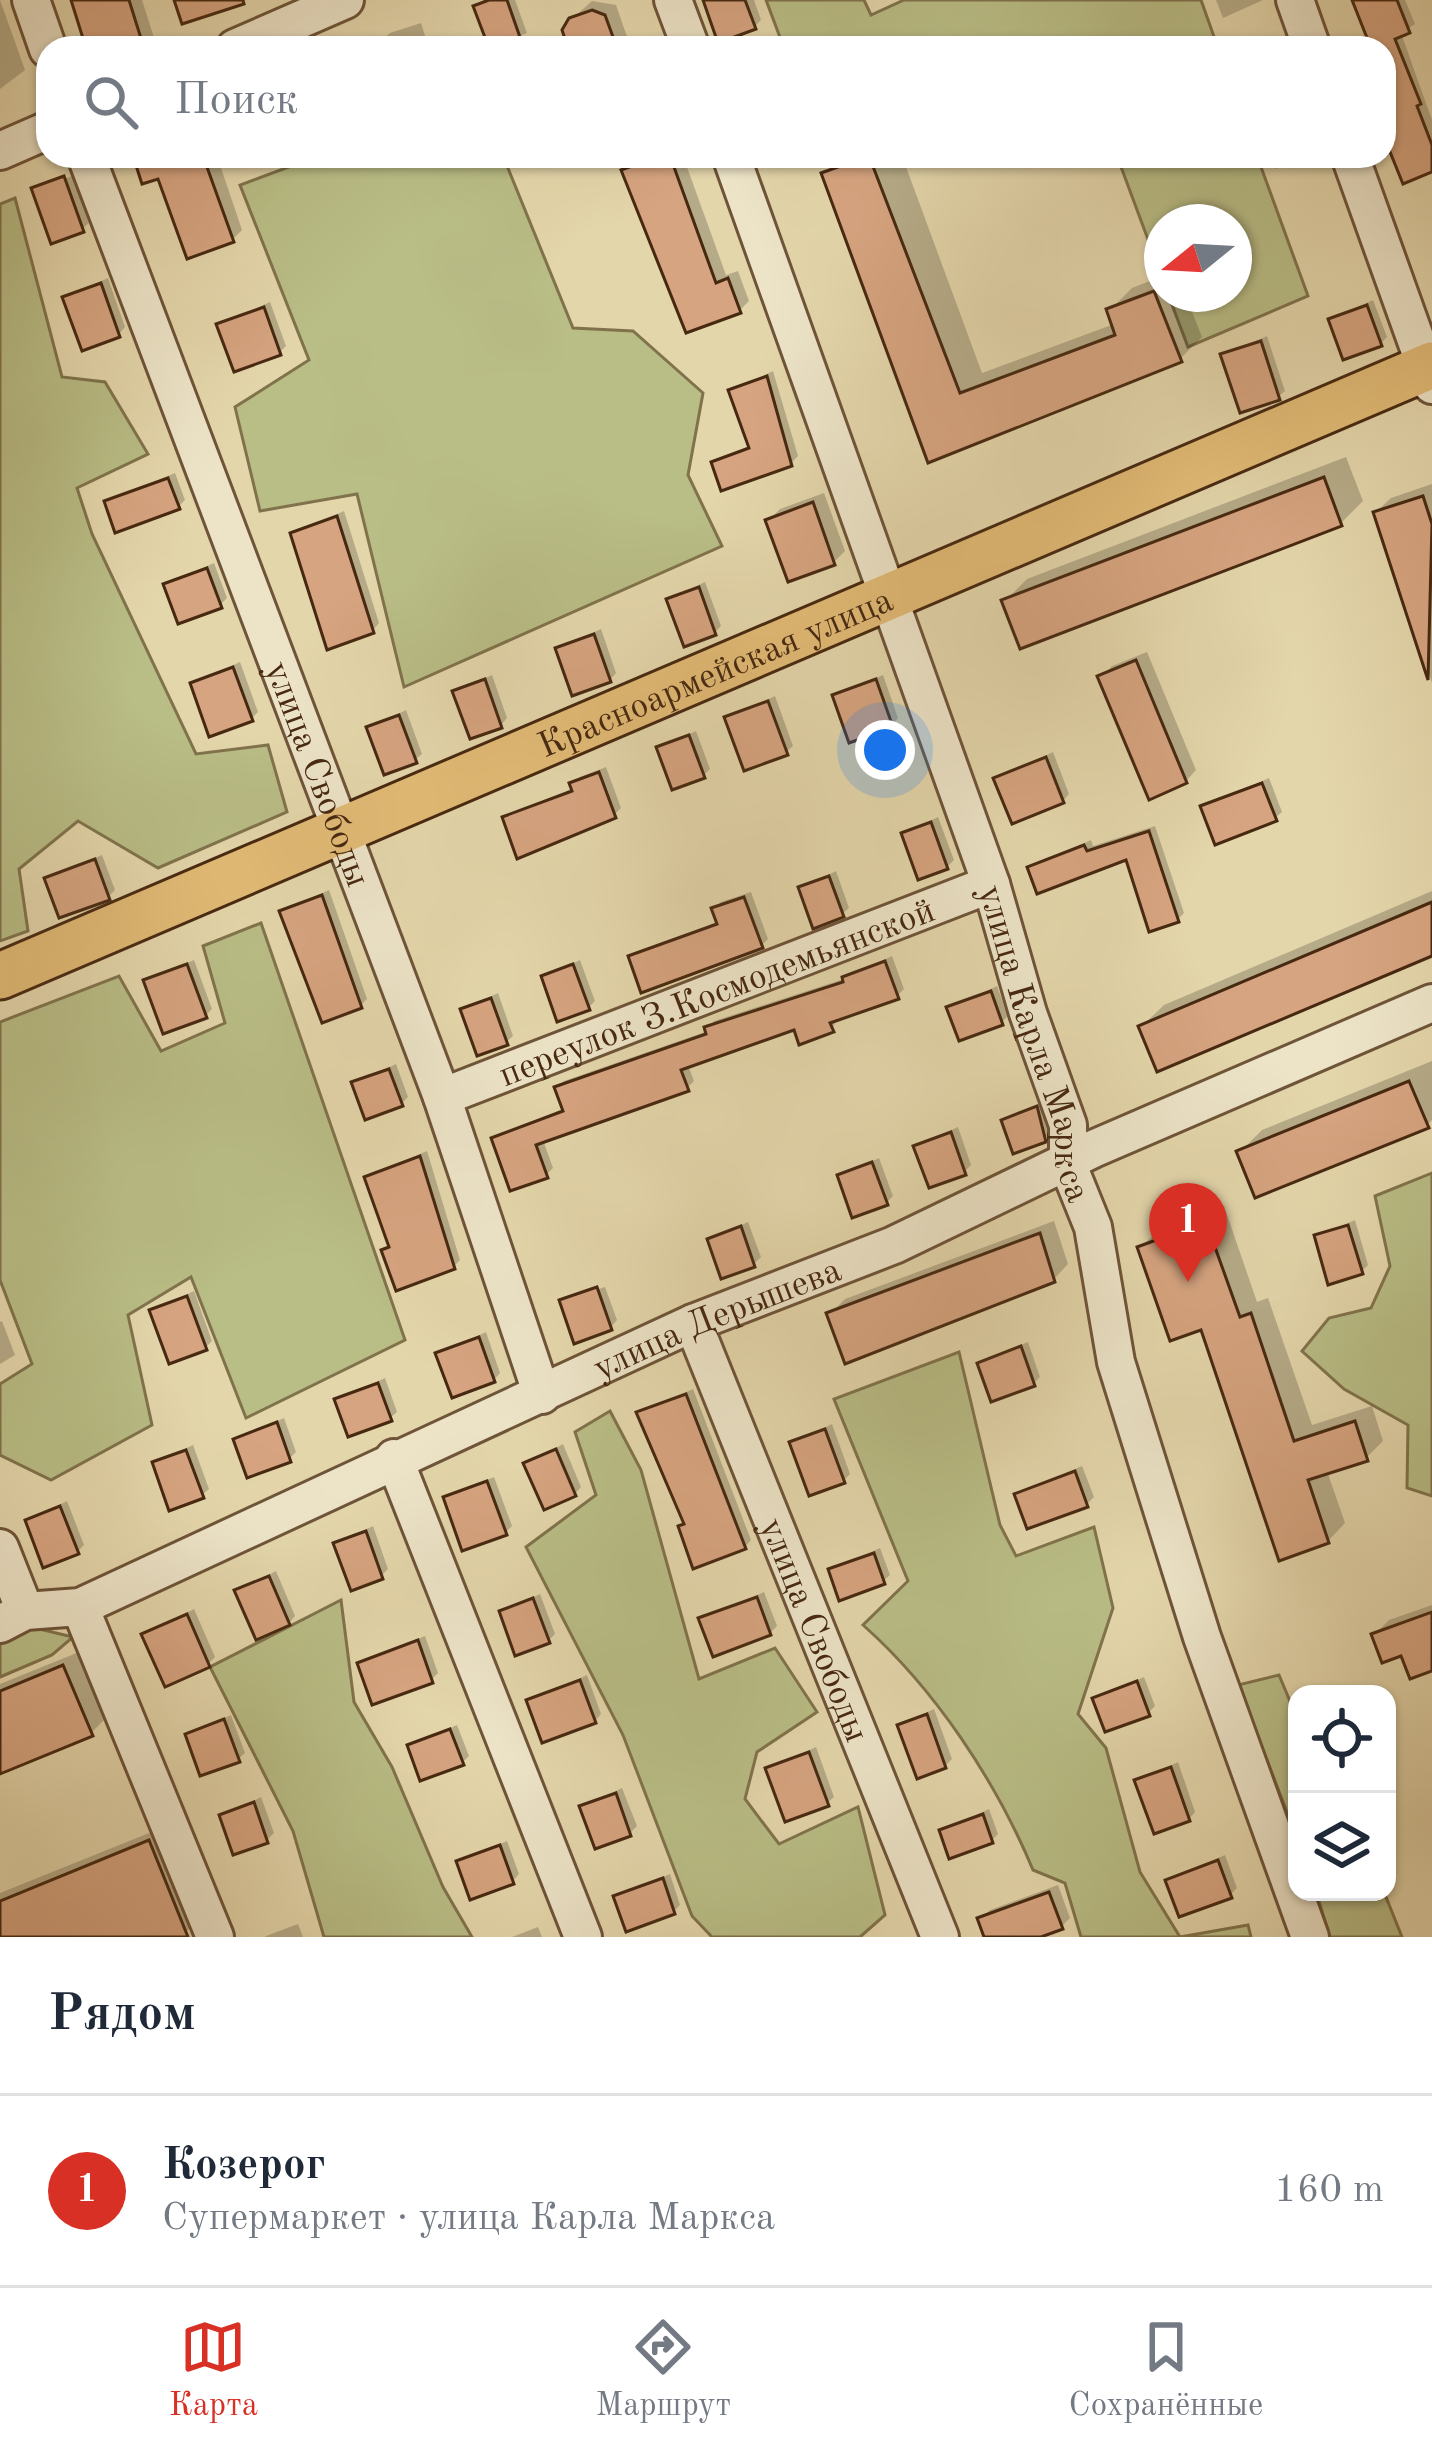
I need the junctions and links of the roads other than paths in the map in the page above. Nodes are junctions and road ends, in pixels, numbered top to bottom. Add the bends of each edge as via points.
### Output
1 (31, 0) edge
2 (344, 0) edge
3 (673, 0) edge
4 (1295, 0) edge
5 (43, 36) edge
6 (262, 36) edge
7 (686, 36) edge
8 (1308, 36) edge
9 (36, 135) edge
10 (0, 151) edge
11 (91, 168) edge
12 (735, 168) edge
13 (1354, 168) edge
14 (1430, 373) edge
15 (887, 594) junction
16 (340, 832) junction
17 (991, 884) junction
18 (0, 976) edge
19 (1432, 1003) edge
20 (442, 1097) junction
21 (1067, 1165) junction
22 (694, 1323) junction
23 (542, 1395) junction
24 (394, 1458) junction
25 (0, 1548) edge
26 (80, 1607) junction
27 (12, 1618) edge
28 (215, 1937) edge
29 (583, 1937) edge
30 (940, 1937) edge
31 (1310, 1937) edge

1 - 5 street
2 - 6 street
3 - 7 street
4 - 8 street
9 - 10 street
11 - 16 street, улица Свободы
12 - 15 street, улица Карла Маркса
13 - 14 street
14 - 15 main road, Красноармейская улица
15 - 16 main road, Красноармейская улица
15 - 17 street, улица Карла Маркса
16 - 18 main road, Красноармейская улица
16 - 20 street, улица Свободы
17 - 20 street, переулок З.Космодемьянской
17 - 21 street, улица Карла Маркса via 1069,1125
19 - 21 street, улица Дерышева
20 - 23 street, улица Свободы
21 - 22 street, улица Дерышева via 894,1245
21 - 31 street, улица Карла Маркса via 1093,1227 1116,1362 1202,1637
22 - 23 street, улица Дерышева
22 - 30 street, улица Свободы
23 - 24 street, улица Дерышева
24 - 26 street, улица Дерышева
24 - 29 street
25 - 27 street
26 - 27 street, улица Дерышева
26 - 28 street

